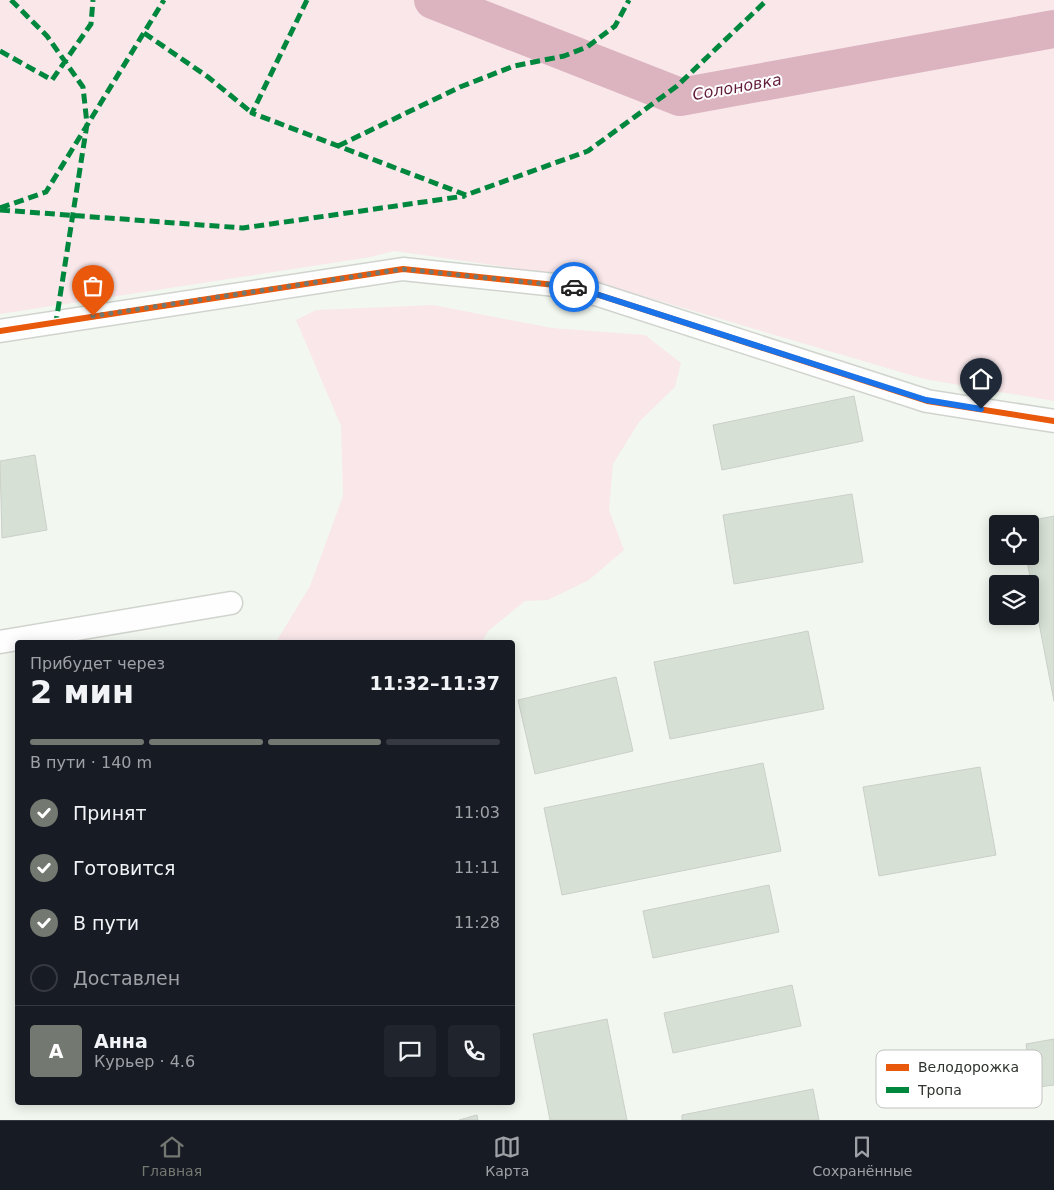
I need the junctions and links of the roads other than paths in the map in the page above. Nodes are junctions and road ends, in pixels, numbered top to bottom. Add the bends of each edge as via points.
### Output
1 (0, 331) edge
2 (1054, 421) edge
3 (231, 603) dead end
4 (0, 642) edge

1 - 2 street via 403,269 574,287 926,400
3 - 4 street

